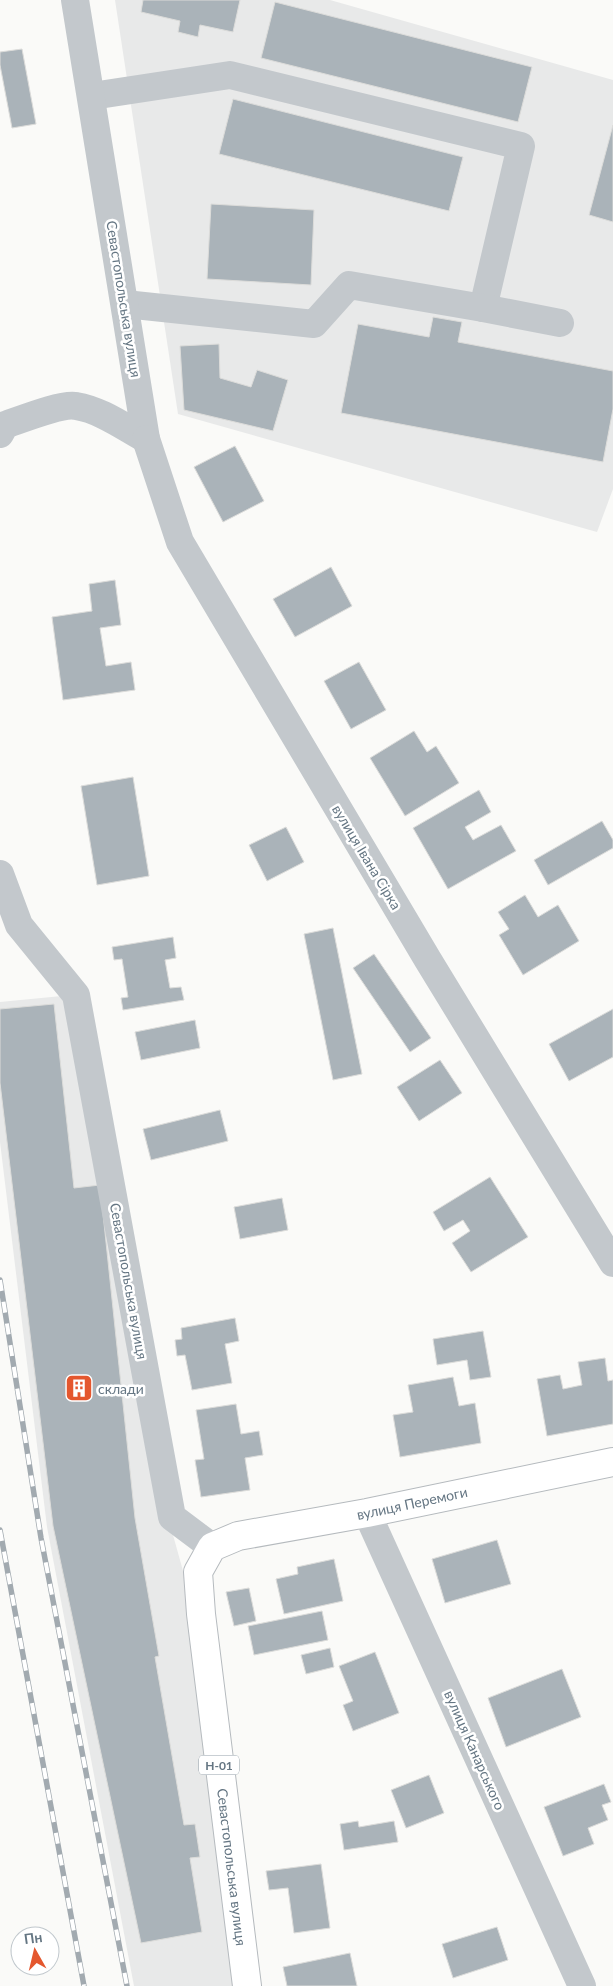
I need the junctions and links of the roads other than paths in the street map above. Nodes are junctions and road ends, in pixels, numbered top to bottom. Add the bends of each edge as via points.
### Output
1 (75, 0) edge
2 (92, 96) junction
3 (125, 304) junction
4 (483, 308) junction
5 (560, 323) dead end
6 (0, 434) edge
7 (146, 439) junction
8 (0, 874) edge
9 (613, 1263) edge
10 (613, 1462) edge
11 (367, 1513) junction
12 (212, 1547) junction
13 (247, 1986) edge
14 (582, 1986) edge

1 - 2 street, Севастопольська вулиця
2 - 3 street, Севастопольська вулиця
2 - 4 street via 230,75 521,146
3 - 4 street via 314,324 349,284
3 - 7 street, Севастопольська вулиця
4 - 5 street
6 - 7 street via 5,425 74,405 105,416
7 - 9 street, вулиця Івана Сірка via 180,542 428,960
8 - 12 street, Севастопольська вулиця via 19,925 76,994 172,1517
10 - 11 main road, вулиця Перемоги
11 - 12 main road, вулиця Перемоги via 238,1536
11 - 14 street, вулиця Канарського
12 - 13 main road, Севастопольська вулиця / Н-01 via 198,1572 201,1614

